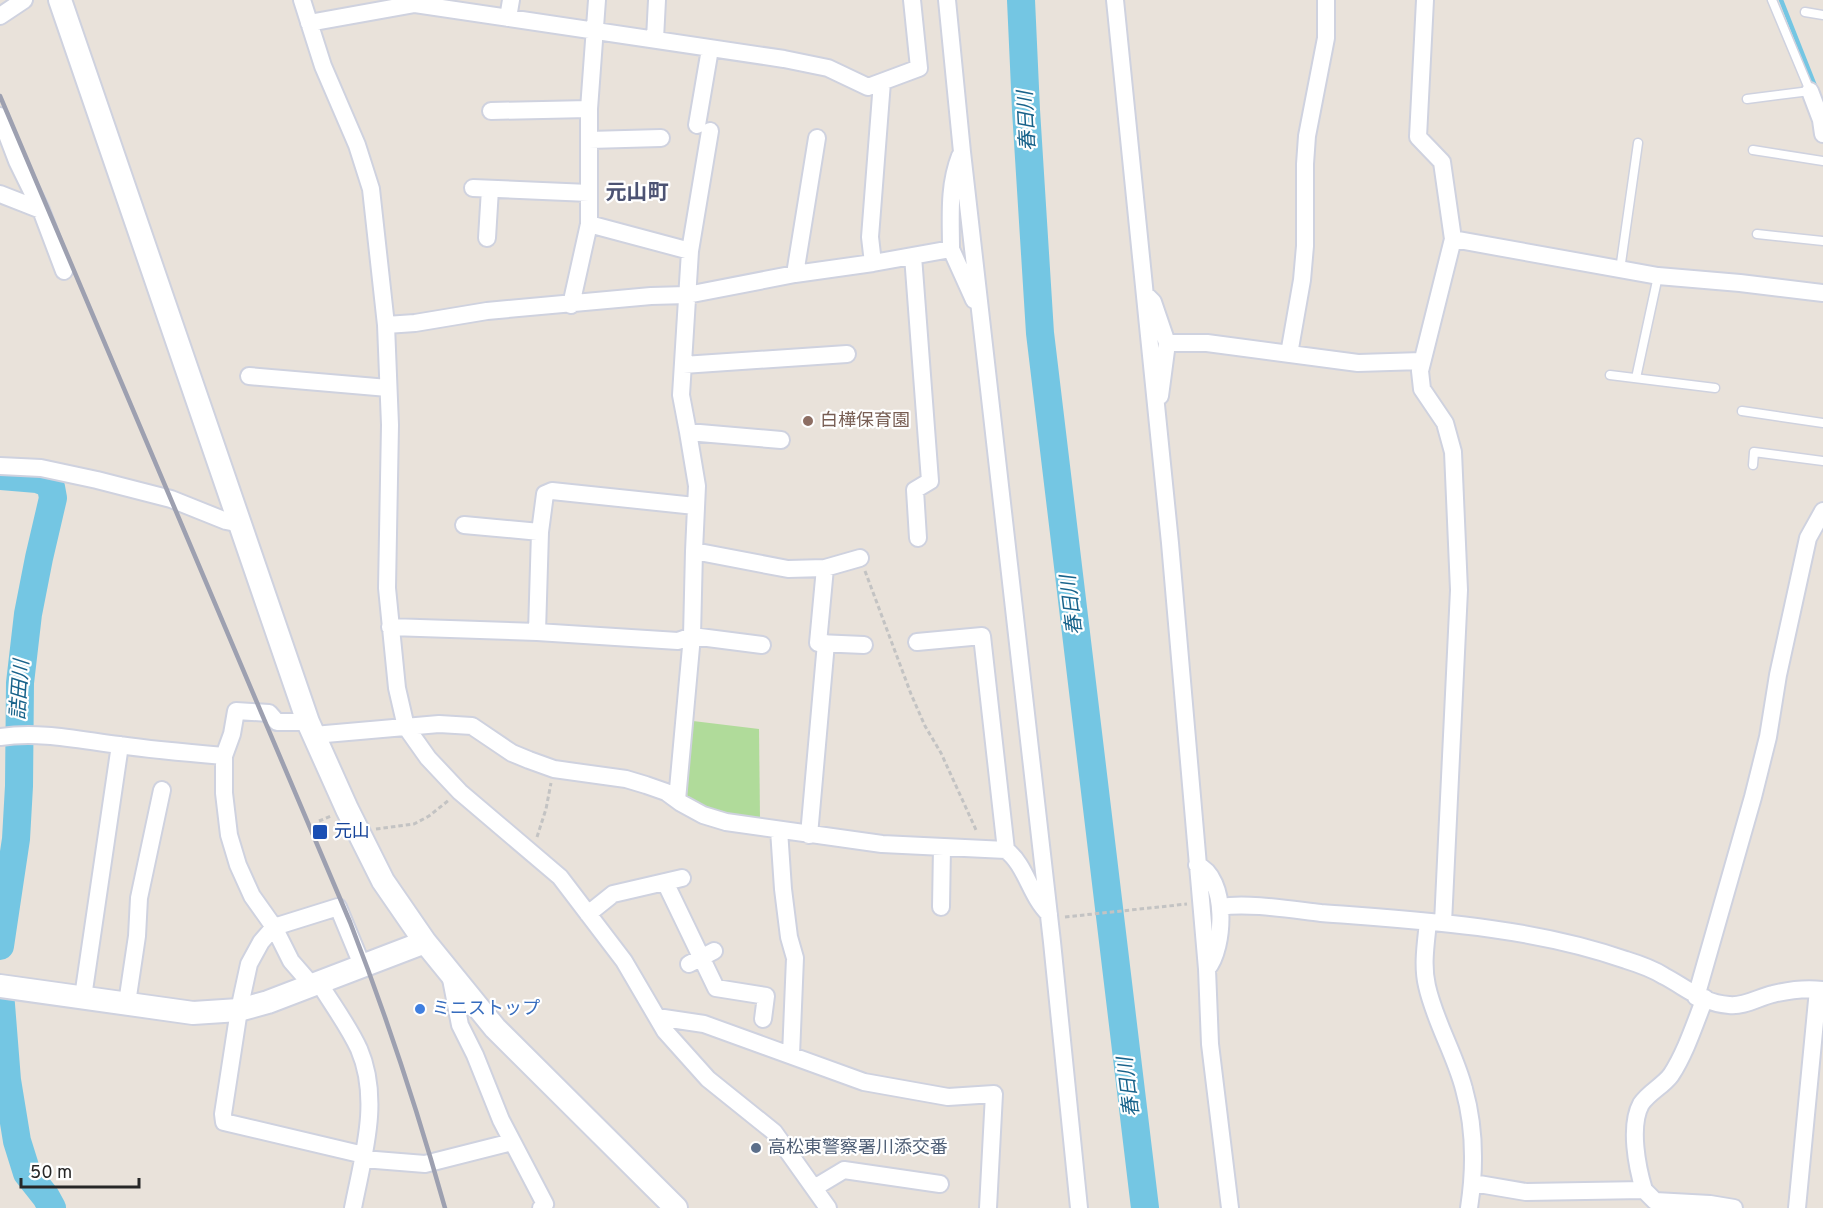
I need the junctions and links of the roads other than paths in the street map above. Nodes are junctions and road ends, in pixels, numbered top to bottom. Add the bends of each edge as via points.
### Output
1 (24, 0) edge
2 (60, 0) edge
3 (302, 0) edge
4 (511, 0) edge
5 (597, 0) edge
6 (657, 0) edge
7 (912, 0) edge
8 (947, 0) edge
9 (1115, 0) edge
10 (1128, 0) edge
11 (1326, 0) edge
12 (1425, 0) edge
13 (1772, 0) edge
14 (415, 2) edge
15 (1805, 12) dead end
16 (1823, 15) edge
17 (0, 16) edge
18 (508, 18) junction
19 (309, 23) junction
20 (1118, 30) junction
21 (594, 31) junction
22 (655, 39) junction
23 (710, 49) junction
24 (882, 82) junction
25 (1815, 94) edge
26 (1748, 99) dead end
27 (590, 109) junction
28 (491, 111) dead end
29 (0, 116) edge
30 (1823, 134) edge
31 (661, 138) dead end
32 (817, 138) dead end
33 (589, 140) junction
34 (1638, 143) dead end
35 (1753, 150) dead end
36 (962, 152) junction
37 (0, 154) edge
38 (18, 161) junction
39 (1823, 161) edge
40 (589, 193) junction
41 (0, 194) edge
42 (41, 210) junction
43 (589, 224) junction
44 (1757, 234) dead end
45 (487, 238) dead end
46 (1453, 239) junction
47 (1823, 241) edge
48 (951, 249) junction
49 (690, 251) junction
50 (913, 256) junction
51 (873, 263) junction
52 (1620, 270) junction
53 (64, 271) dead end
54 (795, 274) junction
55 (1658, 276) junction
56 (1143, 292) junction
57 (1823, 293) edge
58 (687, 295) junction
59 (571, 305) junction
60 (981, 316) junction
61 (386, 325) junction
62 (1167, 343) junction
63 (847, 354) dead end
64 (1289, 354) junction
65 (1422, 361) junction
66 (683, 365) junction
67 (1610, 375) dead end
68 (249, 376) dead end
69 (1636, 378) junction
70 (388, 388) junction
71 (1715, 388) dead end
72 (1156, 408) junction
73 (1742, 411) dead end
74 (1823, 423) edge
75 (688, 432) junction
76 (781, 440) dead end
77 (1823, 461) edge
78 (1752, 465) dead end
79 (0, 466) edge
80 (695, 506) junction
81 (1823, 511) edge
82 (241, 524) junction
83 (464, 525) dead end
84 (540, 532) junction
85 (918, 538) dead end
86 (694, 551) junction
87 (860, 558) road end
88 (825, 568) junction
89 (390, 627) junction
90 (537, 632) junction
91 (692, 636) junction
92 (917, 642) dead end
93 (826, 643) junction
94 (762, 645) dead end
95 (864, 645) dead end
96 (406, 727) junction
97 (311, 728) junction
98 (13, 736) edge
99 (120, 745) junction
100 (224, 756) junction
101 (162, 790) dead end
102 (677, 800) junction
103 (779, 830) junction
104 (809, 835) junction
105 (942, 847) junction
106 (1006, 850) junction
107 (1197, 865) junction
108 (941, 907) dead end
109 (1221, 907) junction
110 (588, 914) junction
111 (1055, 916) junction
112 (1436, 922) junction
113 (274, 927) junction
114 (425, 942) junction
115 (362, 965) junction
116 (1207, 969) junction
117 (450, 974) junction
118 (314, 983) junction
119 (3, 986) edge
120 (1821, 990) edge
121 (83, 997) junction
122 (1700, 998) junction
123 (127, 1003) junction
124 (239, 1010) junction
125 (657, 1017) junction
126 (763, 1019) dead end
127 (791, 1055) junction
128 (512, 1142) junction
129 (363, 1157) junction
130 (1473, 1183) junction
131 (940, 1184) dead end
132 (814, 1188) junction
133 (1644, 1190) junction
134 (353, 1208) edge
135 (541, 1208) edge
136 (676, 1208) edge
137 (828, 1208) edge
138 (988, 1208) edge
139 (1079, 1208) edge
140 (1230, 1208) edge
141 (1468, 1208) edge
142 (1734, 1208) edge
143 (1797, 1208) edge

1 - 17 street
2 - 82 street
3 - 19 street
4 - 18 street
5 - 21 street
6 - 22 street
7 - 24 street via 920,68
8 - 36 street
9 - 20 street
10 - 20 street via 1126,16
11 - 64 street via 1326,38 1305,154 1302,280
12 - 46 street via 1418,137 1442,162
13 - 25 lane
14 - 18 street
14 - 19 street
15 - 16 lane
18 - 21 street
19 - 61 street via 371,189
20 - 56 street
21 - 22 street
21 - 27 street
22 - 23 street
23 - 24 street via 828,68 868,87
23 - 49 street
24 - 51 street via 870,237
25 - 26 lane
25 - 30 street
27 - 28 street
27 - 33 street
29 - 38 street
31 - 33 street
32 - 54 street
33 - 40 street
34 - 52 lane
35 - 39 lane
36 - 48 street via 951,190
36 - 60 street
37 - 38 street
38 - 42 street
40 - 43 street
40 - 45 street via 482,189
41 - 42 street
42 - 53 street
43 - 49 street
43 - 59 street
44 - 47 lane
46 - 52 street
46 - 65 street
48 - 50 street
48 - 60 street
49 - 58 street
50 - 51 street
50 - 85 street via 930,481 915,490
51 - 54 street
52 - 55 street
54 - 58 street
55 - 57 street
55 - 69 lane
56 - 62 street via 1153,302
56 - 72 street
58 - 59 street
58 - 66 street
59 - 61 street via 487,311
60 - 111 street
61 - 70 street
62 - 64 street via 1207,343
62 - 72 street via 1162,392
63 - 66 street
64 - 65 street via 1358,363
65 - 112 street via 1422,389 1445,423 1453,452 1458,590
66 - 75 street via 681,395
67 - 69 lane
68 - 70 street
69 - 71 lane
70 - 89 street
72 - 107 street
73 - 74 lane
75 - 76 street
75 - 80 street via 697,486
77 - 78 lane via 1754,452
79 - 82 street via 41,468 97,480 171,499
80 - 84 street via 552,491 545,494
80 - 86 street
81 - 122 street via 1808,538 1768,737
82 - 97 street
83 - 84 street
84 - 90 street
86 - 88 street via 788,569
86 - 91 street
87 - 88 street
88 - 93 street via 818,643
89 - 90 street
89 - 96 street
90 - 91 street via 678,641
91 - 94 street
91 - 102 street
92 - 106 street via 982,636
93 - 95 street
93 - 104 street
96 - 97 street
96 - 102 street via 472,726 512,753 554,769 626,779 666,792
96 - 110 street via 460,792 560,878
97 - 100 street via 277,722 269,713 236,711
97 - 114 street via 383,881
98 - 99 street via 60,736
99 - 100 street
99 - 121 street
100 - 113 street via 229,835 238,866 252,896
101 - 123 street via 139,898
102 - 103 street via 726,822
103 - 104 street
103 - 127 street via 789,937 795,958
104 - 105 street
105 - 106 street
105 - 108 street
106 - 111 street via 1015,857 1041,907
107 - 109 street via 1208,870 1213,878
107 - 116 street
109 - 112 street
109 - 116 street via 1217,949
110 - 125 street via 624,961
110 - 126 street via 613,894 673,880 716,988 766,996
111 - 139 street
112 - 122 street via 1583,947 1663,975
112 - 130 street via 1425,965 1427,986 1465,1091
113 - 115 street via 338,907
113 - 118 street via 291,961
113 - 124 street via 249,964
114 - 115 street
114 - 117 street
115 - 118 street
116 - 140 street via 1210,1044
117 - 128 street via 460,1025
117 - 136 street via 495,1028
118 - 124 street
118 - 129 street via 358,1048 369,1077 369,1129
119 - 121 street
120 - 122 street via 1773,994 1731,1006
120 - 143 street
121 - 123 street
122 - 133 street via 1694,1027 1670,1076 1642,1104 1636,1118 1637,1158
123 - 124 street via 193,1013
124 - 129 street via 224,1122
125 - 127 street via 704,1024
125 - 132 street via 708,1079 774,1132
127 - 138 street via 864,1082 948,1097 994,1094
128 - 129 street via 425,1164
128 - 135 street via 545,1204
129 - 134 street
130 - 133 street via 1526,1192
130 - 141 street
131 - 132 street via 844,1170
132 - 137 street
133 - 142 street via 1655,1201

